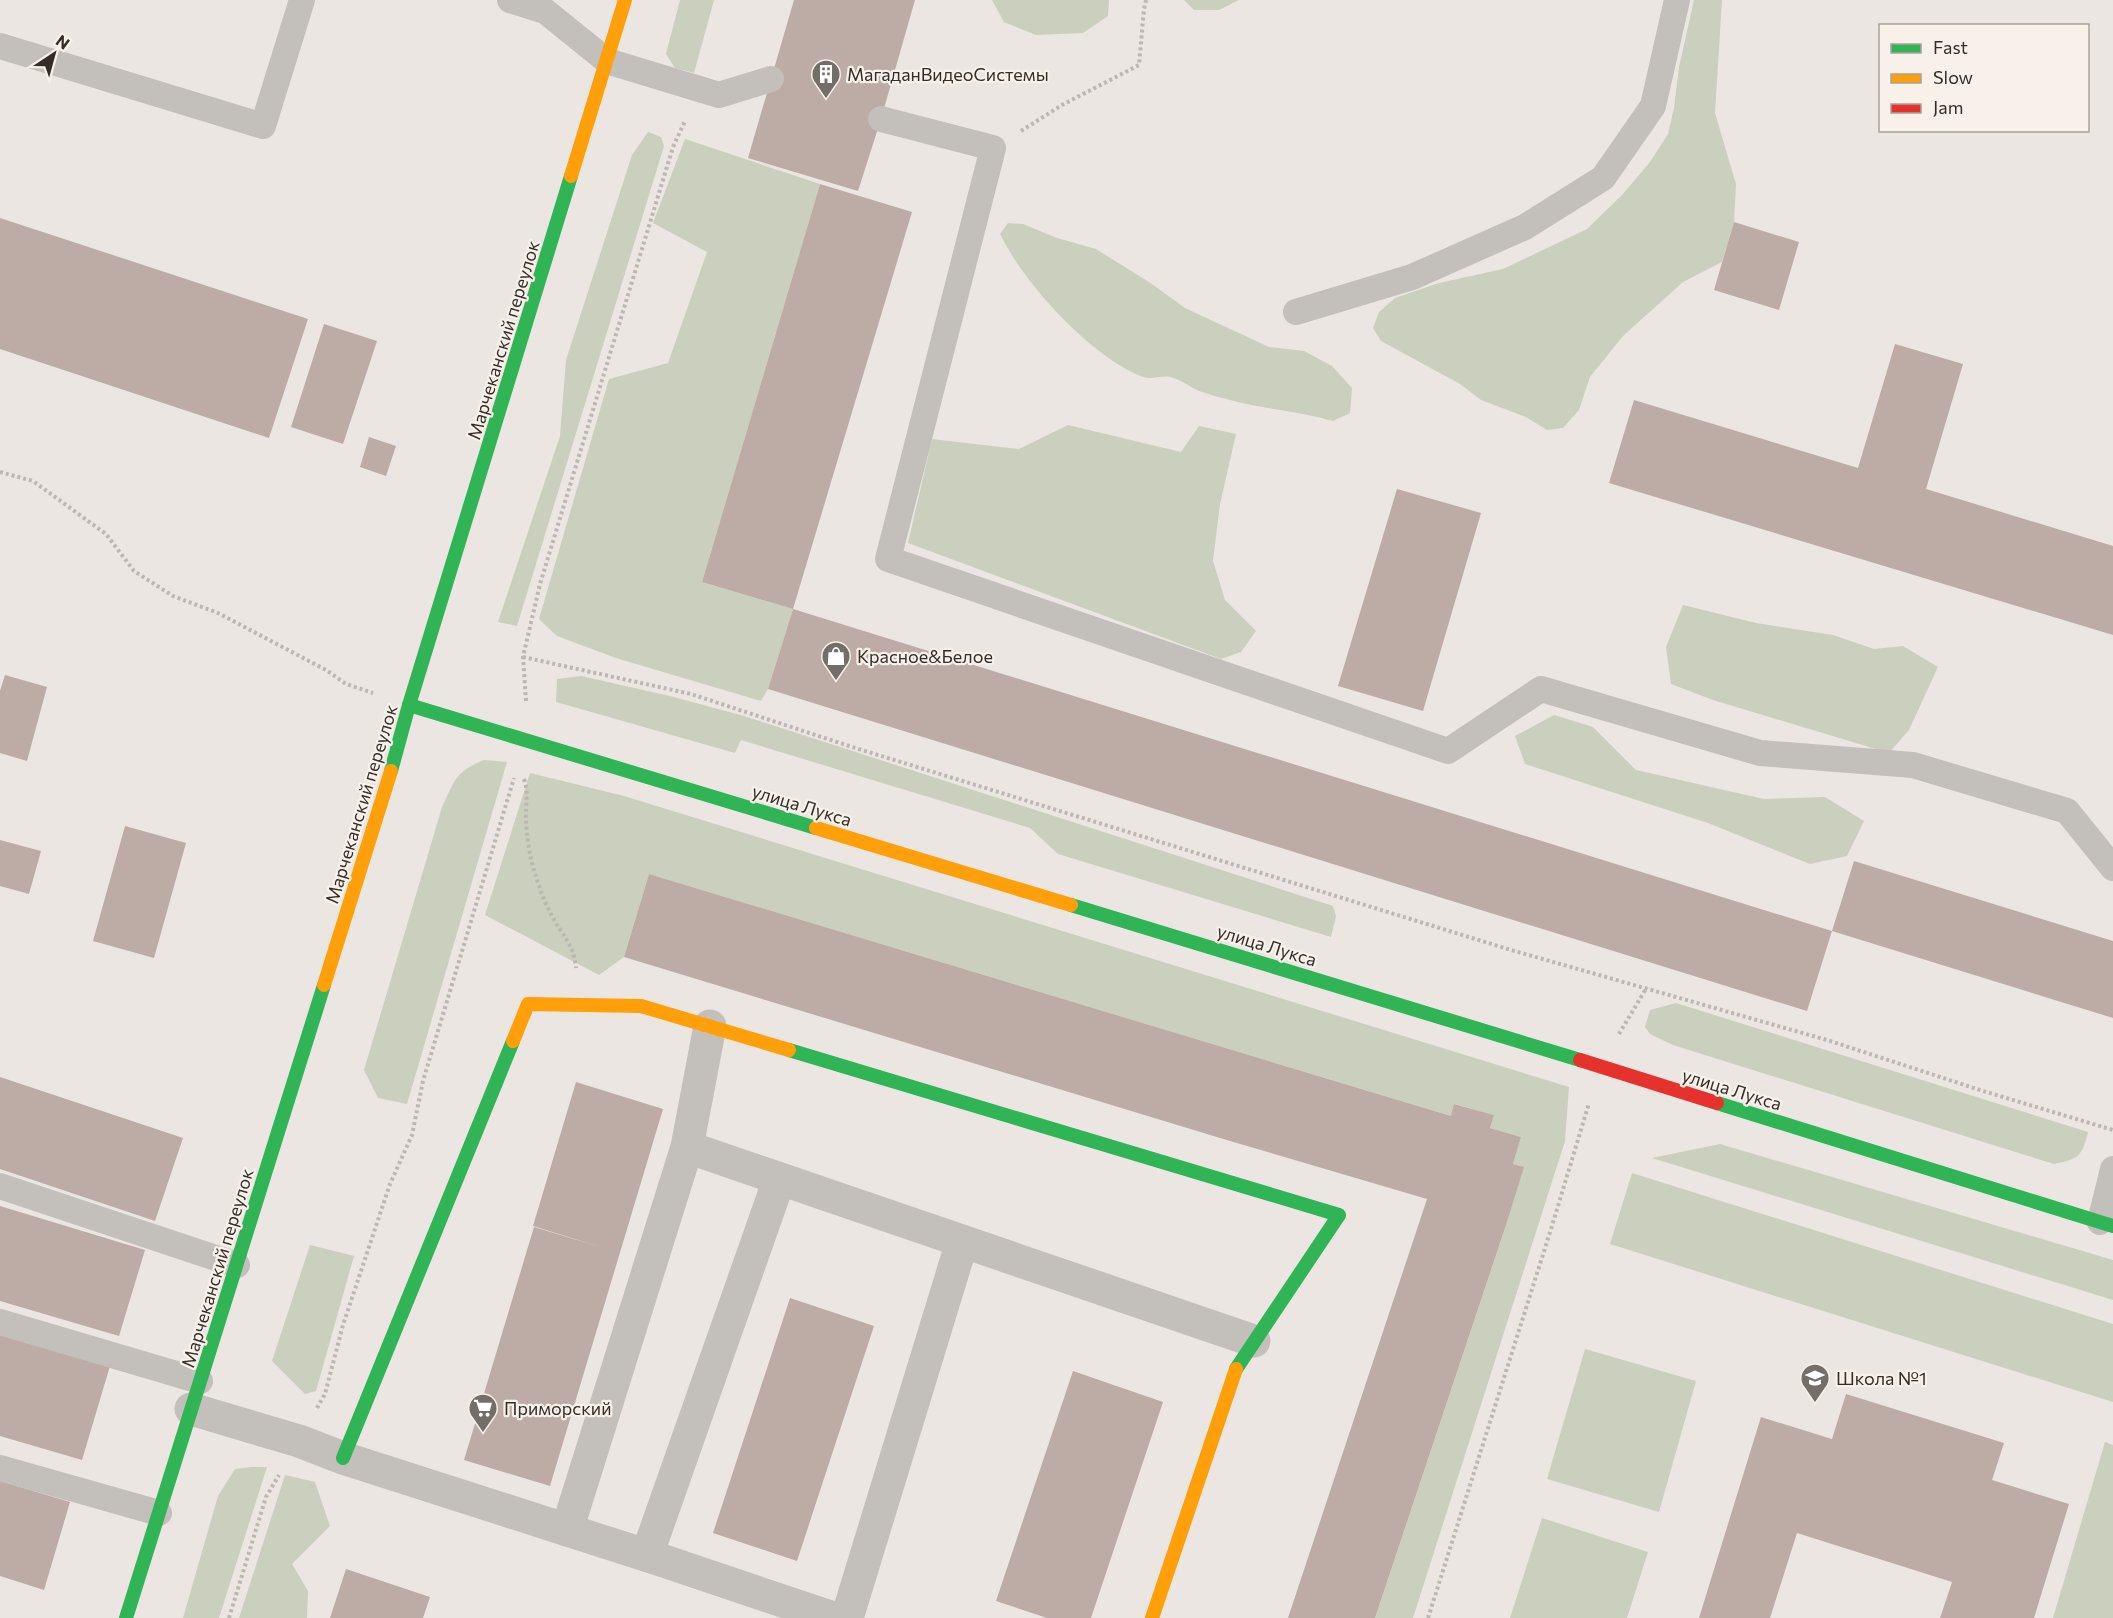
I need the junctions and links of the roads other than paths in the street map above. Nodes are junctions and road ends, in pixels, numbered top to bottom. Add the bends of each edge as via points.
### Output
1 (302, 0) edge
2 (510, 0) edge
3 (625, 0) edge
4 (1677, 0) edge
5 (0, 46) edge
6 (607, 61) junction
7 (771, 79) dead end
8 (881, 119) dead end
9 (1296, 312) dead end
10 (410, 705) junction
11 (2113, 868) edge
12 (710, 1026) junction
13 (687, 1147) junction
14 (2113, 1169) edge
15 (779, 1180) junction
16 (0, 1186) edge
17 (2106, 1224) edge
18 (962, 1242) junction
19 (237, 1265) junction
20 (0, 1322) edge
21 (1254, 1341) junction
22 (196, 1395) junction
23 (343, 1458) junction
24 (0, 1468) edge
25 (159, 1513) junction
26 (567, 1530) junction
27 (647, 1555) junction
28 (126, 1618) edge
29 (834, 1618) edge
30 (847, 1618) edge
31 (1152, 1618) edge

1 - 5 lane via 263,126
2 - 6 lane via 545,11
3 - 6 street, Марчеканский переулок
4 - 9 lane via 1653,106 1602,178 1525,227 1412,277
6 - 7 lane via 719,95
6 - 10 street, Марчеканский переулок
8 - 11 lane via 993,148 888,559 1448,751 1541,689 1760,753 1913,765 2067,811
10 - 17 street, улица Лукса via 1600,1066
10 - 19 street, Марчеканский переулок
12 - 13 street
12 - 21 street via 1339,1215
12 - 23 street via 641,1006 528,1004
13 - 15 street
13 - 26 street
14 - 17 lane
15 - 18 street
15 - 27 street
16 - 19 lane
18 - 21 street
18 - 30 street
19 - 22 street, Марчеканский переулок
20 - 22 lane
21 - 31 street via 1234,1372
22 - 23 street
22 - 25 street, Марчеканский переулок
23 - 26 street
24 - 25 lane
25 - 28 street, Марчеканский переулок
26 - 27 street
27 - 29 street

